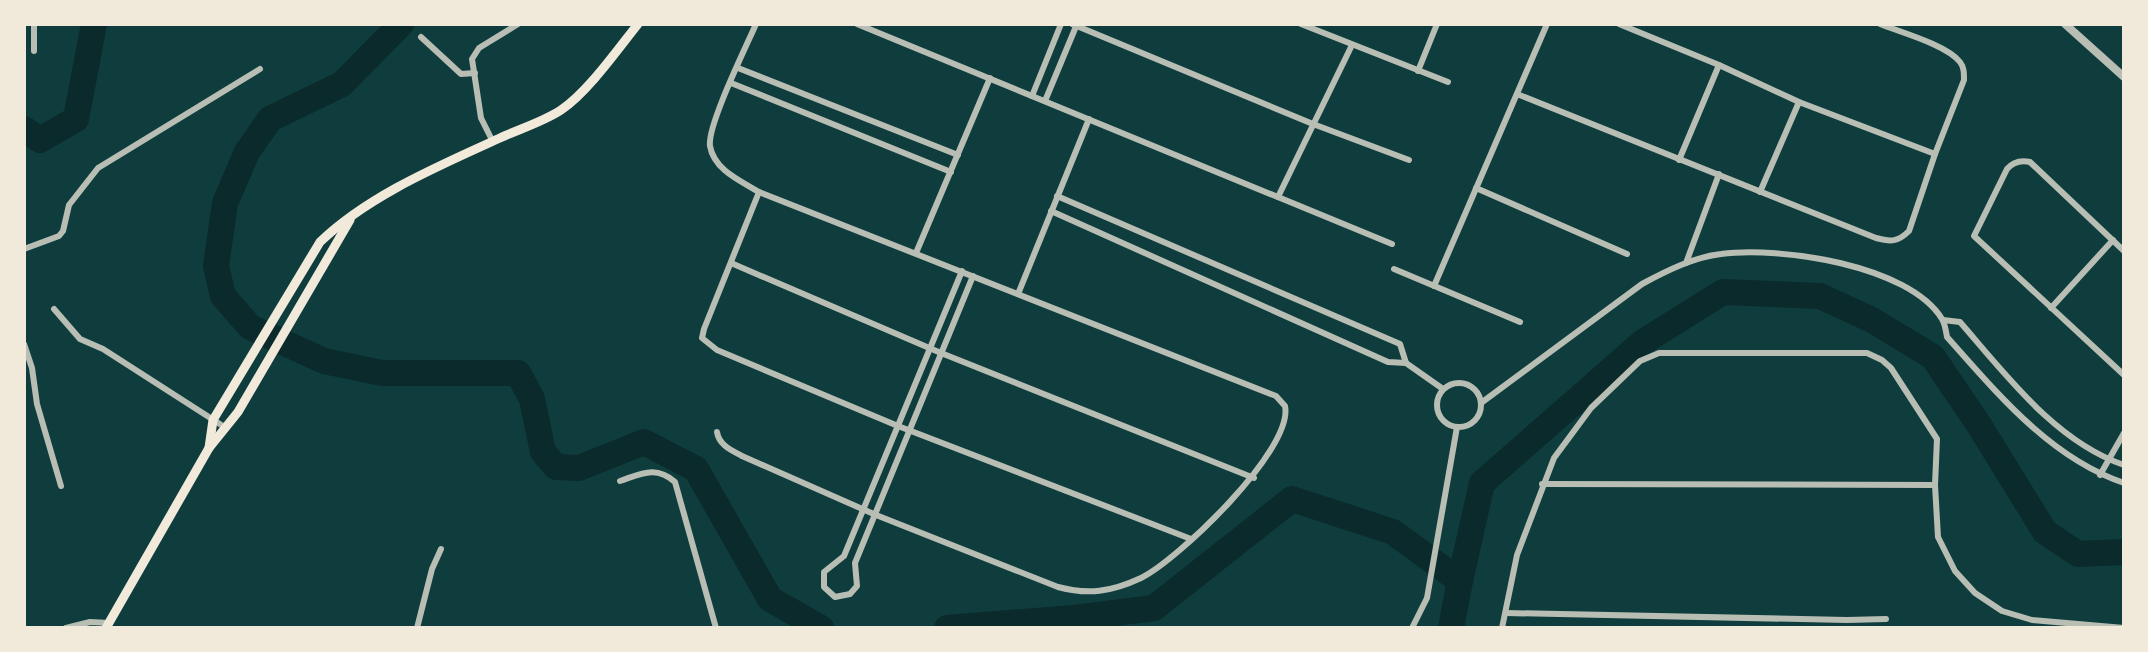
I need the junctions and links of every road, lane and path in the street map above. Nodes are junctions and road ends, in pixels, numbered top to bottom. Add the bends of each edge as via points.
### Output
1 (34, 24) edge
2 (499, 24) edge
3 (518, 24) edge
4 (638, 24) edge
5 (756, 24) edge
6 (857, 24) edge
7 (1061, 24) edge
8 (1301, 24) edge
9 (1437, 24) edge
10 (1547, 24) edge
11 (1619, 24) edge
12 (1880, 24) edge
13 (2065, 24) edge
14 (1075, 25) edge
15 (506, 31) junction
16 (421, 37) dead end
17 (1352, 45) junction
18 (34, 51) dead end
19 (1719, 65) junction
20 (738, 68) junction
21 (260, 69) dead end
22 (1418, 71) junction
23 (475, 73) junction
24 (2124, 77) edge
25 (990, 78) junction
26 (1448, 82) dead end
27 (731, 83) junction
28 (1517, 94) junction
29 (1032, 96) junction
30 (1045, 101) junction
31 (1799, 102) junction
32 (1089, 119) junction
33 (1313, 124) junction
34 (493, 142) junction
35 (1935, 154) junction
36 (958, 155) junction
37 (1409, 160) dead end
38 (1679, 160) junction
39 (951, 172) junction
40 (1719, 174) junction
41 (1476, 188) junction
42 (759, 192) junction
43 (1760, 192) junction
44 (1057, 196) junction
45 (1278, 197) junction
46 (1051, 211) junction
47 (351, 218) junction
48 (2113, 240) junction
49 (1392, 244) dead end
50 (24, 249) edge
51 (2124, 251) edge
52 (916, 253) junction
53 (1627, 254) dead end
54 (731, 263) junction
55 (1686, 263) junction
56 (1394, 269) dead end
57 (962, 271) junction
58 (973, 276) junction
59 (1434, 286) junction
60 (1018, 294) junction
61 (2051, 308) junction
62 (54, 309) dead end
63 (1943, 320) junction
64 (1520, 322) dead end
65 (24, 344) edge
66 (931, 348) junction
67 (941, 353) junction
68 (1406, 363) junction
69 (2124, 375) edge
70 (1443, 389) junction
71 (1481, 403) junction
72 (213, 420) junction
73 (898, 426) junction
74 (1457, 427) junction
75 (226, 428) junction
76 (909, 430) junction
77 (717, 432) dead end
78 (2124, 433) edge
79 (209, 448) junction
80 (2109, 460) junction
81 (2124, 465) edge
82 (2100, 475) junction
83 (1254, 478) junction
84 (620, 481) dead end
85 (2124, 483) edge
86 (1542, 484) junction
87 (1935, 485) junction
88 (61, 486) dead end
89 (864, 510) junction
90 (876, 515) junction
91 (1191, 539) junction
92 (441, 549) dead end
93 (1506, 613) junction
94 (1886, 619) dead end
95 (107, 625) edge
96 (66, 628) edge
97 (417, 628) edge
98 (716, 628) edge
99 (1412, 628) edge
100 (1502, 628) edge
101 (2124, 628) edge

1 - 18 street
2 - 15 street
3 - 15 street
4 - 34 main road via 562,110
5 - 20 street
6 - 25 street
7 - 29 street
8 - 17 street
9 - 22 street
10 - 28 street
11 - 19 street
12 - 35 street via 1951,54 1965,71
13 - 24 street
14 - 30 street
14 - 33 street
15 - 23 street via 479,48 472,59
16 - 23 street via 461,74
17 - 22 street
17 - 33 street
19 - 31 street
19 - 38 street
20 - 27 street
20 - 36 street
21 - 50 street via 98,168 69,205 57,239
22 - 26 street
23 - 34 street via 481,118
25 - 29 street
25 - 36 street
27 - 39 street
27 - 42 street via 713,128 711,149 728,173
28 - 38 street
28 - 41 street
29 - 30 street
30 - 32 street
31 - 35 street
31 - 43 street
32 - 44 street
32 - 45 street
33 - 37 street
33 - 45 street
34 - 47 main road
35 - 43 street via 1909,231 1890,242
36 - 39 street
38 - 40 street
39 - 52 street
40 - 43 street
40 - 55 street
41 - 53 street
41 - 59 street
42 - 52 street
42 - 54 street
44 - 46 street
44 - 68 street via 1400,344
45 - 49 street
46 - 60 street
46 - 68 street via 1388,362
47 - 72 main road via 320,242
47 - 75 main road
48 - 51 street
48 - 61 street
48 - 61 street via 2030,162 2007,169 1974,236
52 - 57 street
54 - 66 street
54 - 73 street via 704,329 705,342
55 - 63 street via 1745,253 1822,258 1870,270 1920,296
55 - 71 street via 1642,284
56 - 59 street
57 - 58 street
57 - 66 street
58 - 60 street
58 - 67 street
59 - 64 street
60 - 83 street via 1282,400 1286,419
61 - 69 street
62 - 72 street via 80,339
63 - 80 street via 1960,322 2042,412
63 - 82 street via 1947,337 2032,426
65 - 88 street
66 - 67 street
66 - 73 street
67 - 76 street
67 - 83 street
68 - 70 street
70 - 71 street via 1468,384
70 - 74 street via 1438,414
71 - 74 street via 1475,421
72 - 75 street
72 - 79 main road
73 - 76 street
73 - 89 street
74 - 99 street via 1427,598
75 - 79 main road
76 - 90 street
76 - 91 street
77 - 89 street via 724,445 742,456
78 - 80 street
79 - 95 main road
80 - 81 street
80 - 82 street
82 - 85 street
83 - 91 street
84 - 98 street via 658,471 675,482
86 - 87 street
86 - 87 street via 1577,425 1647,356 1867,353 1891,368 1937,439
86 - 93 street via 1517,555
87 - 101 street via 1938,537 1955,571 1975,593 2002,611 2032,620
89 - 90 street
89 - 90 street via 844,556 823,577 835,597 850,594 857,586 855,563
90 - 91 street via 1084,593 1143,577
92 - 97 street
93 - 94 street
93 - 100 street
95 - 96 street via 90,622

